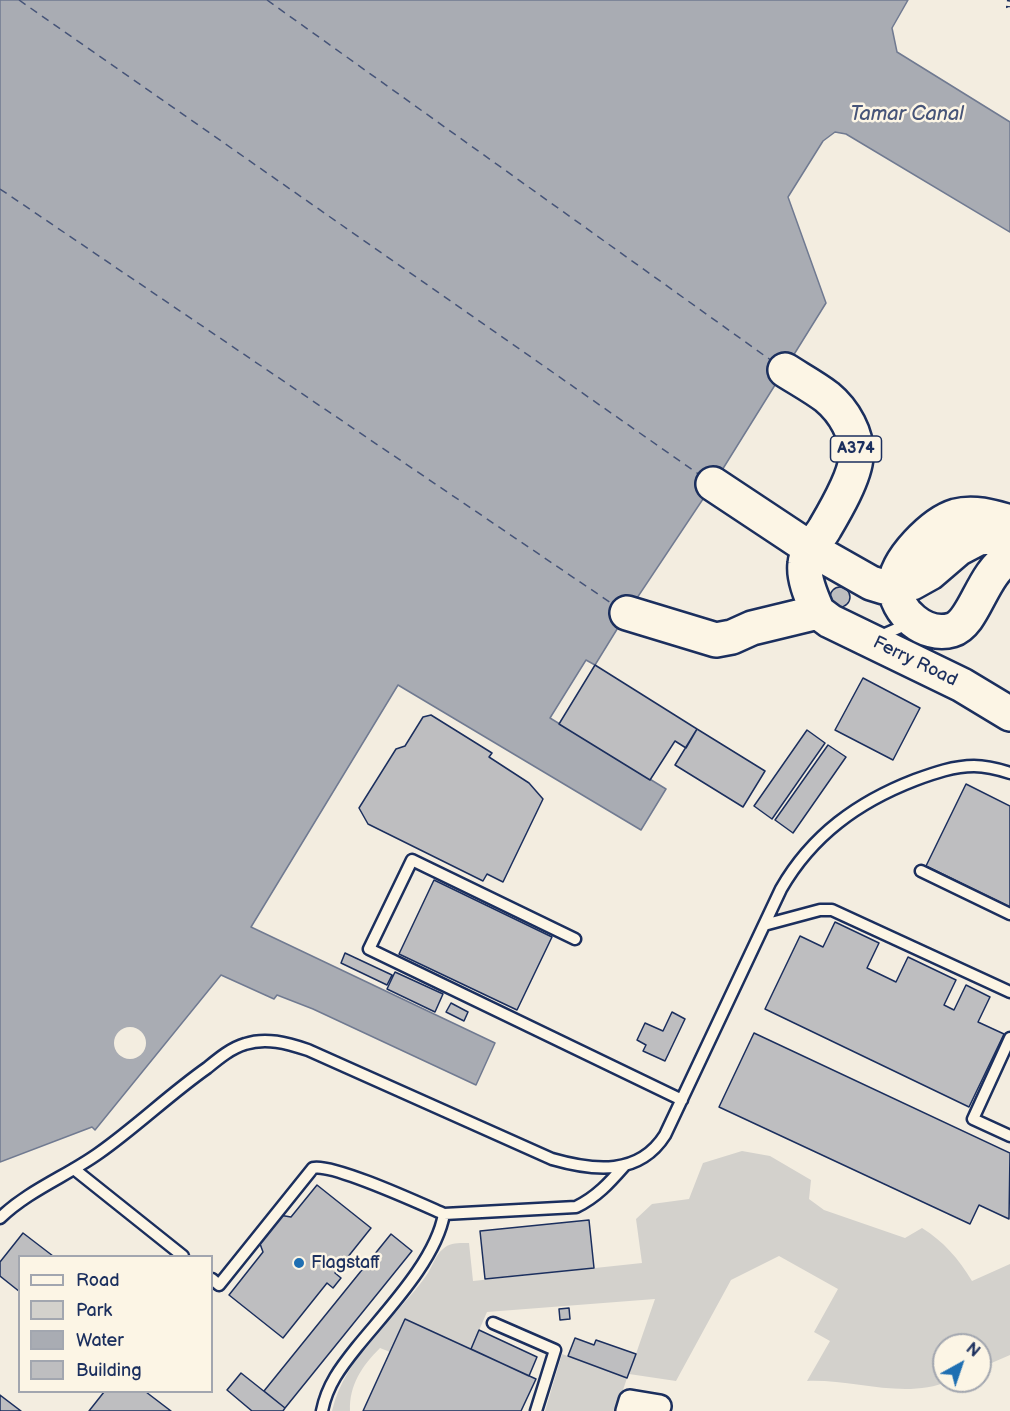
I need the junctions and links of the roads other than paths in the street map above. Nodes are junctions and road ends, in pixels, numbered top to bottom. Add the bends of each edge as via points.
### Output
1 (785, 370) dead end
2 (713, 484) dead end
3 (1010, 522) edge
4 (1010, 535) edge
5 (806, 546) junction
6 (1010, 557) edge
7 (843, 568) junction
8 (895, 587) junction
9 (813, 599) junction
10 (627, 614) dead end
11 (913, 621) junction
12 (871, 640) junction
13 (1010, 714) edge
14 (1010, 773) edge
15 (921, 871) dead end
16 (1010, 914) edge
17 (764, 925) junction
18 (575, 939) dead end
19 (1010, 992) edge
20 (1010, 1038) edge
21 (682, 1100) junction
22 (1010, 1136) edge
23 (625, 1165) junction
24 (74, 1169) junction
25 (444, 1214) junction
26 (0, 1218) edge
27 (181, 1255) edge
28 (213, 1280) edge
29 (493, 1323) dead end
30 (660, 1406) dead end
31 (322, 1411) edge
32 (536, 1411) edge
33 (627, 1411) edge

1 - 5 main road, A374 via 829,398 855,438 856,458 850,478 825,528
2 - 5 main road
3 - 8 main road via 986,515 957,516 930,531 897,572
4 - 8 main road via 979,538 958,549 930,573
5 - 7 main road
5 - 9 main road, A374 via 805,563
6 - 11 main road via 991,574 968,619 952,630 930,630
7 - 8 main road via 871,583
7 - 9 main road
8 - 11 main road
9 - 10 main road via 732,637 716,640
9 - 12 main road, Ferry Road via 830,621
11 - 12 lane
12 - 13 main road, Ferry Road via 962,685
14 - 17 lane via 975,766 951,769 901,786 854,810 804,854
15 - 16 lane
17 - 19 lane via 832,910
17 - 21 lane
18 - 21 lane via 412,860 369,949
20 - 22 lane via 973,1119
21 - 23 lane via 652,1153
23 - 24 lane via 599,1168 552,1159 308,1050 280,1041 256,1041 230,1051
23 - 25 lane via 592,1200 576,1207
24 - 26 lane via 15,1203
24 - 27 lane
25 - 28 lane via 370,1183 313,1168 219,1285
25 - 31 lane via 429,1254 338,1371
29 - 32 lane via 555,1350
30 - 33 street via 630,1401

